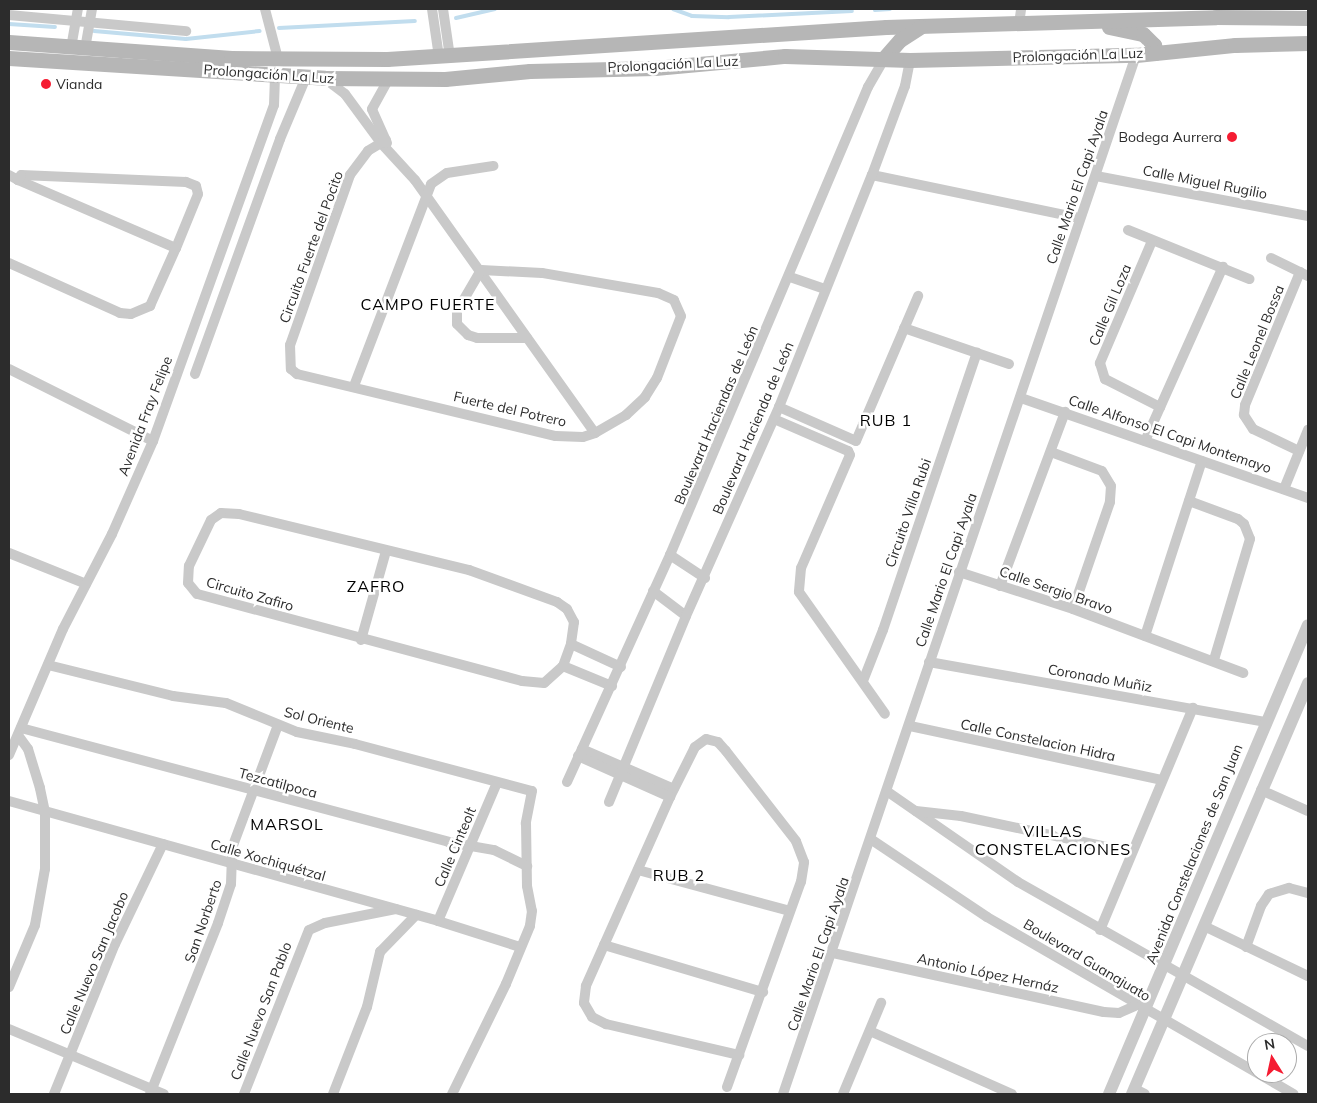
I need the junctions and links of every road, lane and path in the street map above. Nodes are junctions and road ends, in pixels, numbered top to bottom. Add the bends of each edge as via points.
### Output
1 (78, 9) edge
2 (92, 9) edge
3 (265, 9) edge
4 (432, 9) edge
5 (443, 9) edge
6 (1021, 9) edge
7 (9, 14) edge
8 (1308, 18) edge
9 (75, 20) junction
10 (89, 22) junction
11 (1079, 22) junction
12 (1019, 24) junction
13 (924, 26) junction
14 (886, 27) junction
15 (186, 30) dead end
16 (900, 40) junction
17 (9, 42) edge
18 (1308, 43) edge
19 (78, 48) junction
20 (1156, 52) junction
21 (1136, 55) junction
22 (444, 57) junction
23 (886, 57) junction
24 (9, 58) edge
25 (278, 59) junction
26 (910, 60) junction
27 (275, 75) junction
28 (306, 77) junction
29 (324, 78) junction
30 (389, 78) junction
31 (372, 109) junction
32 (362, 114) junction
33 (383, 141) junction
34 (493, 166) dead end
35 (872, 175) junction
36 (1096, 176) junction
37 (13, 178) edge
38 (426, 195) junction
39 (1308, 216) edge
40 (1079, 218) junction
41 (1128, 230) dead end
42 (1152, 241) junction
43 (176, 248) junction
44 (1271, 258) dead end
45 (9, 264) edge
46 (1222, 267) junction
47 (481, 270) junction
48 (1304, 274) edge
49 (790, 277) junction
50 (1249, 279) dead end
51 (824, 289) junction
52 (918, 296) dead end
53 (904, 328) junction
54 (527, 338) junction
55 (977, 353) junction
56 (1009, 364) dead end
57 (9, 370) edge
58 (195, 374) dead end
59 (297, 374) joint
60 (354, 386) junction
61 (1022, 398) junction
62 (779, 407) junction
63 (1160, 407) junction
64 (1064, 412) junction
65 (774, 419) junction
66 (1308, 430) edge
67 (595, 434) junction
68 (152, 441) junction
69 (1144, 441) junction
70 (1299, 451) junction
71 (1051, 452) junction
72 (1202, 461) junction
73 (1284, 489) junction
74 (1308, 498) edge
75 (1189, 501) junction
76 (386, 551) junction
77 (9, 553) edge
78 (670, 555) junction
79 (959, 572) junction
80 (705, 578) junction
81 (86, 584) junction
82 (1000, 586) junction
83 (653, 591) junction
84 (1073, 609) junction
85 (686, 616) junction
86 (1308, 626) edge
87 (1145, 636) junction
88 (361, 640) junction
89 (571, 644) junction
90 (1214, 660) junction
91 (929, 662) junction
92 (48, 665) junction
93 (563, 666) junction
94 (621, 667) junction
95 (1243, 673) dead end
96 (863, 681) junction
97 (1308, 683) edge
98 (612, 686) junction
99 (1193, 708) junction
100 (885, 714) dead end
101 (1265, 722) junction
102 (278, 725) junction
103 (910, 726) junction
104 (19, 732) junction
105 (580, 753) junction
106 (9, 755) edge
107 (623, 772) junction
108 (1161, 780) junction
109 (567, 782) dead end
110 (497, 783) junction
111 (252, 790) junction
112 (1260, 790) junction
113 (888, 792) junction
114 (672, 793) junction
115 (9, 801) edge
116 (609, 802) dead end
117 (916, 810) junction
118 (1308, 811) edge
119 (45, 812) junction
120 (872, 840) junction
121 (163, 844) junction
122 (471, 847) junction
123 (1131, 852) junction
124 (232, 865) junction
125 (527, 866) junction
126 (638, 870) junction
127 (1308, 893) edge
128 (397, 909) junction
129 (790, 911) junction
130 (416, 915) junction
131 (438, 921) junction
132 (1204, 926) junction
133 (1100, 930) junction
134 (604, 945) junction
135 (520, 947) junction
136 (1246, 947) junction
137 (833, 954) junction
138 (1164, 965) junction
139 (1308, 976) edge
140 (1183, 977) junction
141 (9, 987) edge
142 (762, 992) junction
143 (881, 1003) dead end
144 (1141, 1009) junction
145 (1166, 1020) junction
146 (9, 1029) edge
147 (872, 1032) junction
148 (1308, 1046) edge
149 (70, 1053) junction
150 (739, 1055) junction
151 (727, 1087) dead end
152 (150, 1092) edge
153 (1137, 1092) edge
154 (54, 1094) edge
155 (164, 1094) edge
156 (244, 1094) edge
157 (333, 1094) edge
158 (452, 1094) edge
159 (783, 1094) edge
160 (843, 1094) edge
161 (1012, 1094) edge
162 (1109, 1094) edge
163 (1293, 1094) edge

1 - 9 street
2 - 10 street
3 - 25 street
4 - 22 street
5 - 22 street
6 - 12 street
7 - 9 street
8 - 11 main road, Prolongación La Luz
9 - 10 street
9 - 19 street
10 - 15 street
10 - 19 street
11 - 12 main road, Prolongación La Luz
11 - 20 main road via 1143,34
12 - 13 main road, Prolongación La Luz
13 - 14 main road, Prolongación La Luz
13 - 16 main road
14 - 16 main road
14 - 22 main road, Prolongación La Luz
16 - 23 main road
16 - 26 main road
17 - 19 main road, Prolongación La Luz
18 - 20 main road, Prolongación La Luz via 1235,44
19 - 25 main road, Prolongación La Luz
20 - 21 main road, Prolongación La Luz
21 - 26 main road, Prolongación La Luz
21 - 36 street, Calle Mario El Capi Ayala
22 - 25 main road, Prolongación La Luz
23 - 26 main road, Prolongación La Luz
23 - 30 main road, Prolongación La Luz via 785,56 656,68 530,70 445,79
23 - 49 street, Boulevard Haciendas de León via 868,86
24 - 27 main road, Prolongación La Luz
26 - 35 street, Boulevard Hacienda de León via 905,86
27 - 28 main road, Prolongación La Luz
27 - 68 street, Avenida Fray Felipe via 274,104
28 - 29 main road, Prolongación La Luz
28 - 58 street via 280,139
29 - 30 main road, Prolongación La Luz
29 - 32 street via 345,94
30 - 31 street
31 - 32 street
31 - 33 street
32 - 33 street
33 - 38 street
33 - 59 street, Circuito Fuerte del Pocito via 358,162 350,176 290,345 289,363
34 - 38 street via 440,175
35 - 40 street
35 - 51 street, Boulevard Hacienda de León
36 - 39 street, Calle Miguel Rugilio
36 - 40 street, Calle Mario El Capi Ayala
37 - 43 street
37 - 43 street via 21,175 186,182 196,186 198,194
38 - 47 street
38 - 60 street
40 - 61 street, Calle Mario El Capi Ayala
41 - 42 street
42 - 46 street
42 - 63 street, Calle Gil Loza via 1100,363 1105,379
43 - 45 street via 150,306 131,314 120,313
44 - 48 street, Calle Leonel Bossa
46 - 50 street
46 - 63 street
47 - 54 street
47 - 54 street via 457,311 458,324 468,335 477,338
47 - 67 street, Fuerte del Potrero via 542,273 658,293 674,300 680,309 680,324 657,378 636,407
48 - 70 street, Calle Leonel Bossa via 1245,405 1244,415 1253,429
49 - 51 street
49 - 78 street, Boulevard Haciendas de León
51 - 62 street, Boulevard Hacienda de León
52 - 53 street
53 - 55 street
53 - 62 street via 856,440
54 - 67 street
55 - 56 street
55 - 96 street, Circuito Villa Rubi
57 - 68 street
59 - 60 street, Fuerte del Potrero
60 - 67 street, Fuerte del Potrero via 556,436
61 - 64 street, Calle Alfonso El Capi Montemayo
61 - 79 street, Calle Mario El Capi Ayala
62 - 65 street, Boulevard Hacienda de León
63 - 69 street
64 - 69 street, Calle Alfonso El Capi Montemayo
64 - 71 street
65 - 80 street, Boulevard Hacienda de León
65 - 96 street via 848,451 850,455 798,580 803,602
66 - 70 street
68 - 81 street, Avenida Fray Felipe
69 - 72 street, Calle Alfonso El Capi Montemayo
70 - 73 street
71 - 82 street
71 - 84 street via 1102,471 1111,486 1110,502
72 - 73 street, Calle Alfonso El Capi Montemayo
72 - 75 street
73 - 74 street, Calle Alfonso El Capi Montemayo
75 - 87 street
75 - 90 street via 1238,519 1244,524 1250,539
76 - 88 street
76 - 88 street, Circuito Zafiro via 239,514 221,513 211,520 189,566 188,583 197,594
76 - 89 street, Circuito Zafiro via 470,570 557,602 572,616
77 - 81 street
78 - 80 street
78 - 83 street, Boulevard Haciendas de León
79 - 82 street, Calle Sergio Bravo
79 - 91 street, Calle Mario El Capi Ayala
80 - 85 street, Boulevard Hacienda de León
81 - 92 street, Avenida Fray Felipe
82 - 84 street, Calle Sergio Bravo
83 - 85 street
83 - 94 street, Boulevard Haciendas de León
84 - 87 street, Calle Sergio Bravo
85 - 107 street, Boulevard Hacienda de León
86 - 101 street, Avenida Constelaciones de San Juan
87 - 90 street, Calle Sergio Bravo
88 - 93 street, Circuito Zafiro via 533,683 544,683
89 - 93 street, Circuito Zafiro
89 - 94 street
90 - 95 street, Calle Sergio Bravo
91 - 99 street, Coronado Muñiz
91 - 103 street, Calle Mario El Capi Ayala
92 - 102 street, Sol Oriente via 173,696 226,703
92 - 104 street, Avenida Fray Felipe
93 - 98 street
94 - 98 street, Boulevard Haciendas de León
96 - 100 street
97 - 112 street
98 - 105 street, Boulevard Haciendas de León
99 - 101 street, Coronado Muñiz
99 - 108 street
101 - 138 street, Avenida Constelaciones de San Juan
102 - 110 street, Sol Oriente
102 - 111 street, San Norberto
103 - 108 street, Calle Constelacion Hidra
103 - 113 street, Calle Mario El Capi Ayala
104 - 106 street, Avenida Fray Felipe
104 - 111 street, Tezcatilpoca
104 - 119 street via 36,772
105 - 107 street
105 - 109 street, Boulevard Haciendas de León
107 - 114 street
107 - 116 street, Boulevard Hacienda de León
108 - 123 street
110 - 122 street, Calle Cinteolt
110 - 125 street, Sol Oriente via 532,792 526,818
111 - 122 street, Tezcatilpoca
111 - 124 street, San Norberto via 232,848
112 - 118 street
112 - 132 street
113 - 117 street
113 - 120 street, Calle Mario El Capi Ayala
114 - 126 street
114 - 129 street via 699,742 706,739 718,742 800,849 804,869
115 - 119 street, Calle Xochiquétzal
117 - 123 street via 961,816
117 - 133 street via 1018,882
119 - 121 street, Calle Xochiquétzal
119 - 141 street via 42,897
120 - 137 street, Calle Mario El Capi Ayala
120 - 144 street, Boulevard Guanajuato via 987,917
121 - 124 street, Calle Xochiquétzal
121 - 149 street, Calle Nuevo San Jacobo via 115,944
122 - 125 street, Tezcatilpoca via 499,852
122 - 131 street, Calle Cinteolt
123 - 133 street
124 - 128 street, Calle Xochiquétzal
124 - 152 street, San Norberto via 231,884 218,923
125 - 135 street via 532,915
126 - 129 street
126 - 134 street
127 - 136 street via 1289,888 1269,894 1261,906
128 - 130 street, Calle Xochiquétzal
128 - 156 street, Calle Nuevo San Pablo via 315,926 305,938
129 - 142 street
130 - 131 street, Calle Xochiquétzal
130 - 157 street via 380,952 367,1008
131 - 135 street, Calle Xochiquétzal
132 - 136 street
132 - 140 street
133 - 138 street
134 - 142 street
134 - 150 street via 584,994 584,1003 592,1018
135 - 158 street via 506,984
136 - 139 street
137 - 144 street, Antonio López Hernáz via 1104,1012
137 - 159 street, Calle Mario El Capi Ayala
138 - 140 street
138 - 144 street, Avenida Constelaciones de San Juan
140 - 145 street
140 - 148 street
142 - 150 street
143 - 147 street
144 - 145 street, Boulevard Guanajuato
144 - 162 street, Avenida Constelaciones de San Juan
145 - 153 street
145 - 163 street, Boulevard Guanajuato
146 - 149 street
147 - 160 street
147 - 161 street
149 - 152 street
149 - 154 street, Calle Nuevo San Jacobo
150 - 151 street
152 - 155 street

